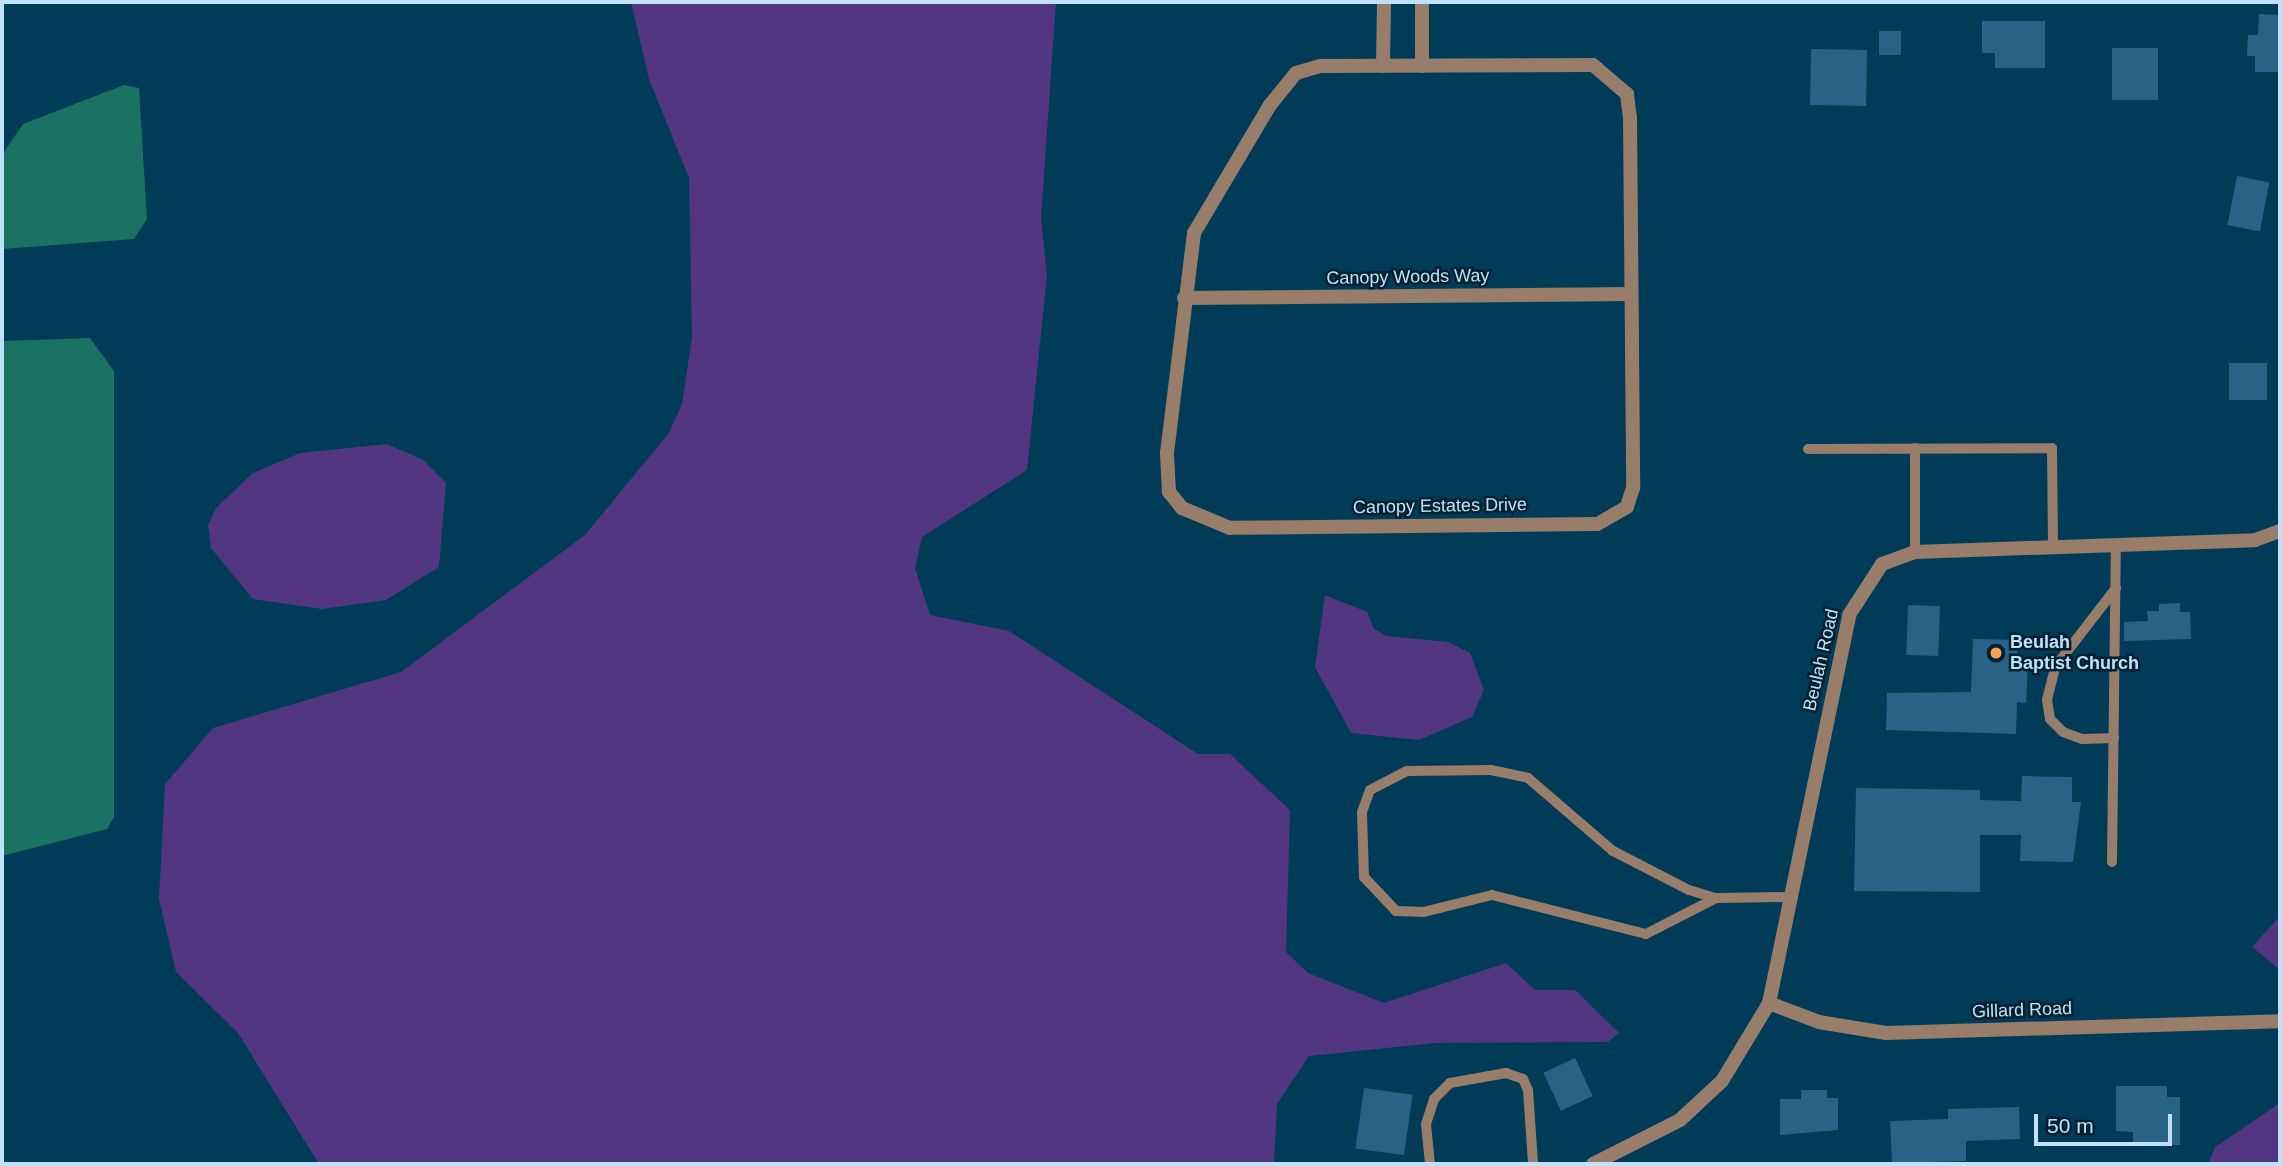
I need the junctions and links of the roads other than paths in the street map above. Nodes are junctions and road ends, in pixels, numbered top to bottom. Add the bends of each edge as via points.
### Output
1 (1384, 2) edge
2 (1422, 2) edge
3 (1383, 66) junction
4 (1422, 66) junction
5 (1631, 294) junction
6 (1184, 298) junction
7 (1915, 448) junction
8 (1808, 449) dead end
9 (2280, 531) edge
10 (2116, 546) junction
11 (2053, 549) junction
12 (1915, 552) junction
13 (2116, 588) junction
14 (2114, 738) junction
15 (2112, 862) dead end
16 (1790, 897) junction
17 (1716, 898) junction
18 (1769, 1003) junction
19 (2280, 1021) edge
20 (1430, 1164) edge
21 (1533, 1164) edge
22 (1593, 1164) edge

1 - 3 street
2 - 4 street
3 - 4 street, Canopy Estates Drive
3 - 6 street, Canopy Estates Drive via 1296,73 1199,223
4 - 5 street, Canopy Estates Drive via 1593,65 1614,77 1627,94 1630,117
5 - 6 street, Canopy Woods Way
5 - 6 street, Canopy Estates Drive via 1633,488 1627,508 1597,524 1230,528 1202,521 1169,492
7 - 8 lane
7 - 11 lane via 2052,448
7 - 12 lane
9 - 10 street, Beulah Road via 2255,540
10 - 11 street, Beulah Road
10 - 13 lane
11 - 12 street, Beulah Road
12 - 16 street, Beulah Road via 1882,564 1849,615
13 - 14 lane
13 - 14 lane via 2055,667 2047,700 2050,719 2063,732 2082,739
14 - 15 lane
16 - 17 lane
16 - 18 street, Beulah Road
17 - 17 lane via 1613,851 1528,778 1491,770 1407,771 1370,790 1362,812 1364,877 1396,911 1424,912 1492,895 1646,934
18 - 19 street, Gillard Road via 1819,1022 1886,1033
18 - 22 street, Beulah Road via 1722,1082 1680,1121
20 - 21 lane via 1426,1124 1434,1099 1450,1083 1506,1073 1523,1079 1528,1090

